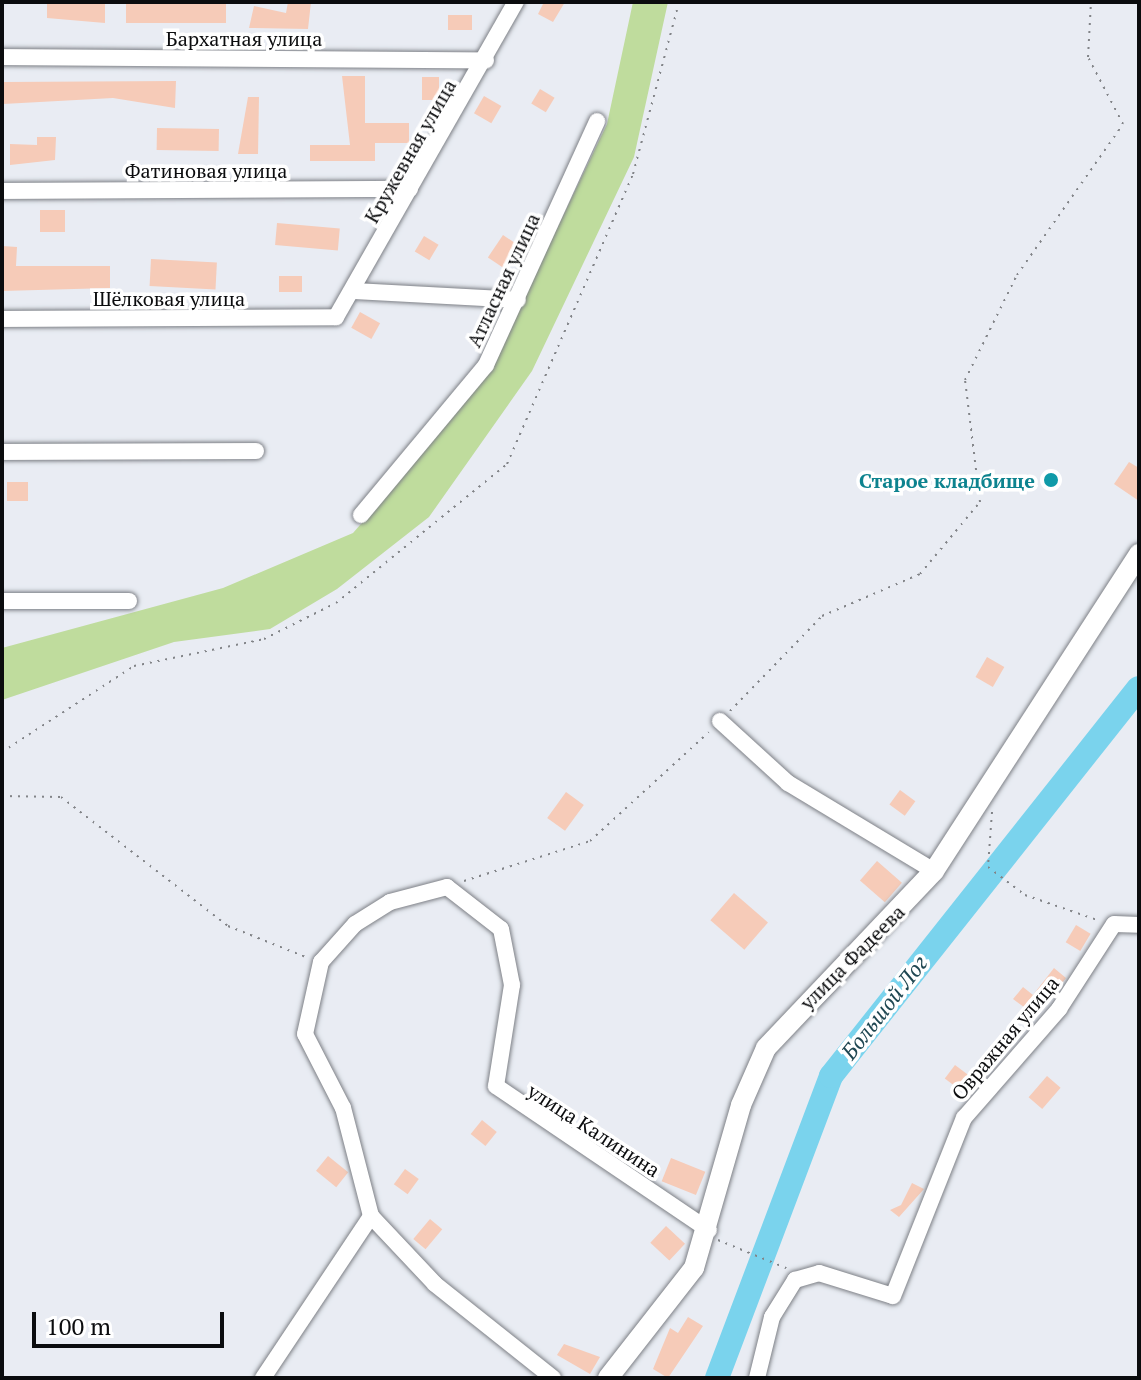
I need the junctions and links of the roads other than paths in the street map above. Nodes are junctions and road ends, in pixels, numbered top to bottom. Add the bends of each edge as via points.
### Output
1 (516, 2) edge
2 (2, 57) edge
3 (486, 60) junction
4 (597, 121) dead end
5 (410, 189) junction
6 (2, 191) edge
7 (353, 291) junction
8 (518, 300) junction
9 (336, 317) joint
10 (2, 319) edge
11 (256, 451) dead end
12 (2, 452) edge
13 (361, 515) dead end
14 (1139, 554) edge
15 (2, 601) edge
16 (129, 601) dead end
17 (720, 721) road end
18 (934, 871) junction
19 (1139, 925) edge
20 (371, 1216) junction
21 (708, 1233) junction
22 (263, 1378) edge
23 (553, 1378) edge
24 (608, 1378) edge
25 (757, 1378) edge

1 - 3 street, Кружевная улица
2 - 3 street, Бархатная улица
3 - 5 street, Кружевная улица
4 - 8 street, Атласная улица
5 - 6 street, Фатиновая улица
5 - 7 street, Кружевная улица
7 - 8 street
7 - 9 street, Кружевная улица
8 - 13 street, Атласная улица via 486,365
9 - 10 street, Шёлковая улица
11 - 12 street
14 - 18 street, улица Фадеева via 991,791
15 - 16 street
17 - 18 street via 788,783
18 - 21 street, улица Фадеева via 766,1048 741,1105
19 - 25 street, Овражная улица via 1114,924 1059,1009 964,1118 893,1296 819,1273 795,1280 772,1317
20 - 21 street, улица Калинина via 343,1108 305,1034 321,962 355,924 390,902 447,887 501,929 512,985 496,1086
20 - 22 street
20 - 23 street via 435,1284
21 - 24 street, улица Фадеева via 677,1293

